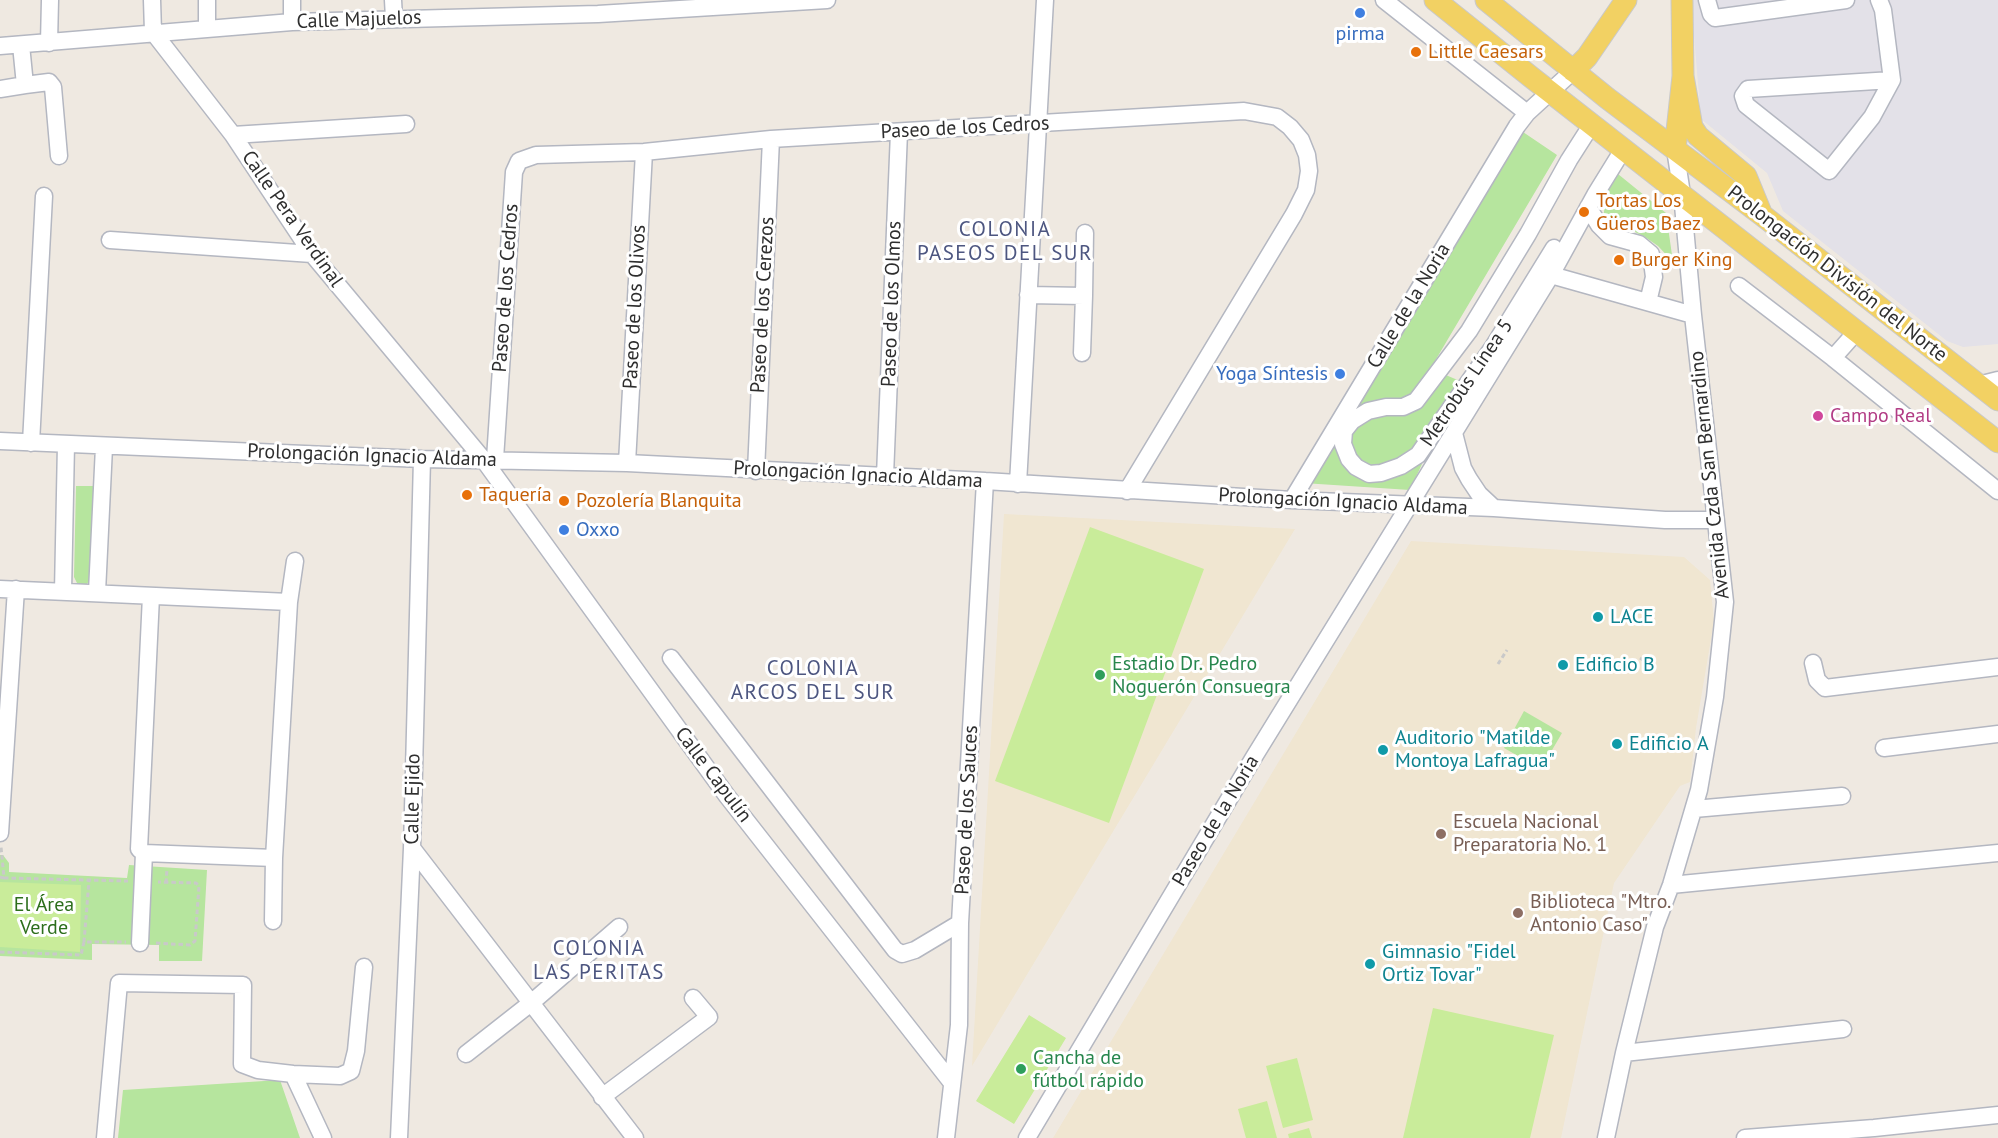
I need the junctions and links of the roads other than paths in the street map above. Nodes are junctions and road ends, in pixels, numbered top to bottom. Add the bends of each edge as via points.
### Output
1 (50, 0) edge
2 (152, 0) edge
3 (207, 0) edge
4 (291, 0) edge
5 (393, 0) edge
6 (826, 0) edge
7 (1045, 0) edge
8 (1384, 0) edge
9 (1435, 0) edge
10 (1486, 0) edge
11 (1626, 0) edge
12 (1682, 0) edge
13 (1707, 0) edge
14 (1846, 0) edge
15 (1879, 0) edge
16 (789, 1) edge
17 (688, 5) edge
18 (540, 7) edge
19 (598, 7) edge
20 (394, 18) junction
21 (292, 22) junction
22 (207, 28) junction
23 (153, 32) junction
24 (49, 43) junction
25 (21, 45) junction
26 (0, 46) edge
27 (1573, 71) junction
28 (1683, 76) junction
29 (1892, 80) junction
30 (25, 85) junction
31 (0, 89) edge
32 (1552, 92) junction
33 (1527, 113) junction
34 (1592, 123) junction
35 (406, 124) dead end
36 (1039, 124) junction
37 (899, 132) junction
38 (233, 135) junction
39 (771, 139) junction
40 (1621, 146) junction
41 (1675, 149) junction
42 (644, 152) junction
43 (59, 156) dead end
44 (1682, 194) junction
45 (44, 196) dead end
46 (1588, 207) junction
47 (1761, 215) junction
48 (1085, 233) dead end
49 (110, 240) dead end
50 (312, 254) junction
51 (1551, 275) junction
52 (1739, 286) dead end
53 (1028, 295) junction
54 (1084, 296) junction
55 (1648, 302) junction
56 (1693, 315) junction
57 (1857, 332) junction
58 (1935, 351) junction
59 (1082, 353) dead end
60 (1833, 358) junction
61 (1911, 374) junction
62 (1988, 382) edge
63 (1998, 400) edge
64 (1454, 433) junction
65 (0, 441) edge
66 (1998, 442) edge
67 (31, 443) junction
68 (66, 444) junction
69 (104, 447) junction
70 (422, 459) junction
71 (489, 459) junction
72 (627, 463) junction
73 (756, 471) junction
74 (885, 476) junction
75 (985, 482) junction
76 (1018, 484) junction
77 (1127, 491) junction
78 (1998, 491) edge
79 (1292, 500) junction
80 (1409, 506) junction
81 (1494, 508) junction
82 (1715, 520) junction
83 (295, 561) dead end
84 (8, 589) edge
85 (63, 592) junction
86 (97, 592) junction
87 (151, 596) junction
88 (290, 602) junction
89 (671, 658) dead end
90 (1813, 663) dead end
91 (1998, 667) edge
92 (1998, 734) edge
93 (1884, 748) dead end
94 (1842, 796) dead end
95 (1694, 809) junction
96 (0, 833) edge
97 (412, 848) junction
98 (144, 853) junction
99 (1998, 853) edge
100 (274, 858) junction
101 (1671, 885) junction
102 (273, 921) dead end
103 (960, 923) junction
104 (620, 927) dead end
105 (140, 942) dead end
106 (364, 967) dead end
107 (693, 998) dead end
108 (531, 1003) junction
109 (1843, 1029) dead end
110 (1624, 1053) junction
111 (466, 1054) dead end
112 (293, 1074) junction
113 (952, 1083) junction
114 (602, 1097) junction
115 (1998, 1115) edge
116 (399, 1134) edge
117 (105, 1138) edge
118 (323, 1138) edge
119 (382, 1138) edge
120 (635, 1138) edge
121 (946, 1138) edge
122 (1027, 1138) edge
123 (1606, 1138) edge
124 (1745, 1138) edge

1 - 24 street
2 - 23 street
3 - 22 street
4 - 21 street
5 - 20 street
6 - 16 street, Calle Majuelos
7 - 36 street
8 - 33 street
9 - 32 main road, Prolongación División del Norte
10 - 27 main road, Prolongación División del Norte
11 - 27 main road
12 - 28 main road
13 - 14 street via 1715,18
15 - 29 street via 1884,9
16 - 17 street, Calle Majuelos
17 - 19 street, Calle Majuelos
18 - 19 street, Calle Majuelos
18 - 20 street, Calle Majuelos
20 - 21 street, Calle Majuelos
21 - 22 street, Calle Majuelos
22 - 23 street, Calle Majuelos
23 - 24 street, Calle Majuelos
23 - 38 street, Calle Pera Verdinal
24 - 25 street, Calle Majuelos
25 - 26 street, Calle Majuelos
25 - 30 street
27 - 32 street, Calle de la Noria
27 - 41 main road, Prolongación División del Norte
28 - 41 main road
28 - 47 main road via 1692,126 1698,136 1746,176
29 - 29 street via 1872,117 1829,171 1746,105 1743,96 1748,89
30 - 31 street
30 - 43 street via 49,82 53,87
32 - 33 street, Calle de la Noria
32 - 34 main road, Prolongación División del Norte
33 - 79 street, Calle de la Noria
34 - 40 main road, Prolongación División del Norte
34 - 40 street, Metrobús Línea 5 via 1468,331 1416,401 1403,407 1368,411 1344,431 1343,444 1356,467 1369,474 1381,473 1418,455 1493,347
35 - 38 street
36 - 37 street, Paseo de los Cedros
36 - 53 street
36 - 77 street, Paseo de los Cedros via 1244,111 1277,117 1301,140 1307,155 1306,190 1294,214
37 - 39 street, Paseo de los Cedros
37 - 74 street, Paseo de los Olmos
38 - 50 street, Calle Pera Verdinal
39 - 42 street, Paseo de los Cedros
39 - 73 street, Paseo de los Cerezos
40 - 44 main road, Prolongación División del Norte
40 - 46 street
41 - 44 street, Avenida Czda San Bernardino
41 - 47 main road, Prolongación División del Norte
42 - 71 street, Paseo de los Cedros via 536,155 519,161 514,172
42 - 72 street, Paseo de los Olivos
44 - 56 street, Avenida Czda San Bernardino
44 - 57 main road, Prolongación División del Norte
45 - 67 street
46 - 51 street
46 - 55 street via 1610,236 1639,244 1651,254 1654,270
47 - 58 main road, Prolongación División del Norte
48 - 54 street
49 - 50 street
50 - 71 street, Calle Pera Verdinal
51 - 55 street
51 - 64 street
52 - 60 street
53 - 54 street
53 - 76 street
54 - 59 street
55 - 56 street
56 - 82 street, Avenida Czda San Bernardino
57 - 60 street
57 - 61 main road, Prolongación División del Norte
58 - 61 main road
58 - 62 main road, Prolongación División del Norte
60 - 78 street
61 - 66 main road, Prolongación División del Norte
62 - 63 main road, Prolongación División del Norte
64 - 80 street
64 - 81 street via 1466,474
65 - 67 street, Prolongación Ignacio Aldama
67 - 68 street, Prolongación Ignacio Aldama
68 - 69 street, Prolongación Ignacio Aldama
68 - 85 street
69 - 70 street, Prolongación Ignacio Aldama
69 - 86 street
70 - 71 street, Prolongación Ignacio Aldama
70 - 97 street, Calle Ejido
71 - 72 street, Prolongación Ignacio Aldama
71 - 113 street, Calle Capulín via 728,796
72 - 73 street, Prolongación Ignacio Aldama
73 - 74 street, Prolongación Ignacio Aldama
74 - 75 street, Prolongación Ignacio Aldama
75 - 76 street, Prolongación Ignacio Aldama
75 - 103 street, Paseo de los Sauces
76 - 77 street, Prolongación Ignacio Aldama
77 - 79 street, Prolongación Ignacio Aldama
79 - 80 street, Prolongación Ignacio Aldama
80 - 81 street, Prolongación Ignacio Aldama
80 - 122 street, Paseo de la Noria
81 - 82 street, Prolongación Ignacio Aldama
82 - 95 street, Avenida Czda San Bernardino via 1725,602 1715,697
83 - 88 street
84 - 85 street
84 - 96 street
85 - 86 street
86 - 87 street
87 - 88 street
87 - 98 street via 139,849
88 - 100 street
89 - 103 street via 895,950 902,954 915,950
90 - 91 street via 1817,680 1825,688
92 - 93 street
94 - 95 street
95 - 101 street, Avenida Czda San Bernardino
97 - 108 street
97 - 116 street, Calle Ejido
98 - 100 street
98 - 105 street
99 - 101 street
100 - 102 street
101 - 110 street, Avenida Czda San Bernardino via 1655,927
103 - 113 street, Paseo de los Sauces via 959,1025
104 - 108 street
106 - 112 street via 351,1071 340,1076
107 - 114 street via 709,1017
108 - 111 street
108 - 114 street
109 - 110 street
110 - 123 street, Avenida Czda San Bernardino
112 - 117 street via 242,1064 243,985 119,983
112 - 118 street
113 - 121 street, Paseo de los Sauces
114 - 120 street
115 - 124 street
116 - 119 street

